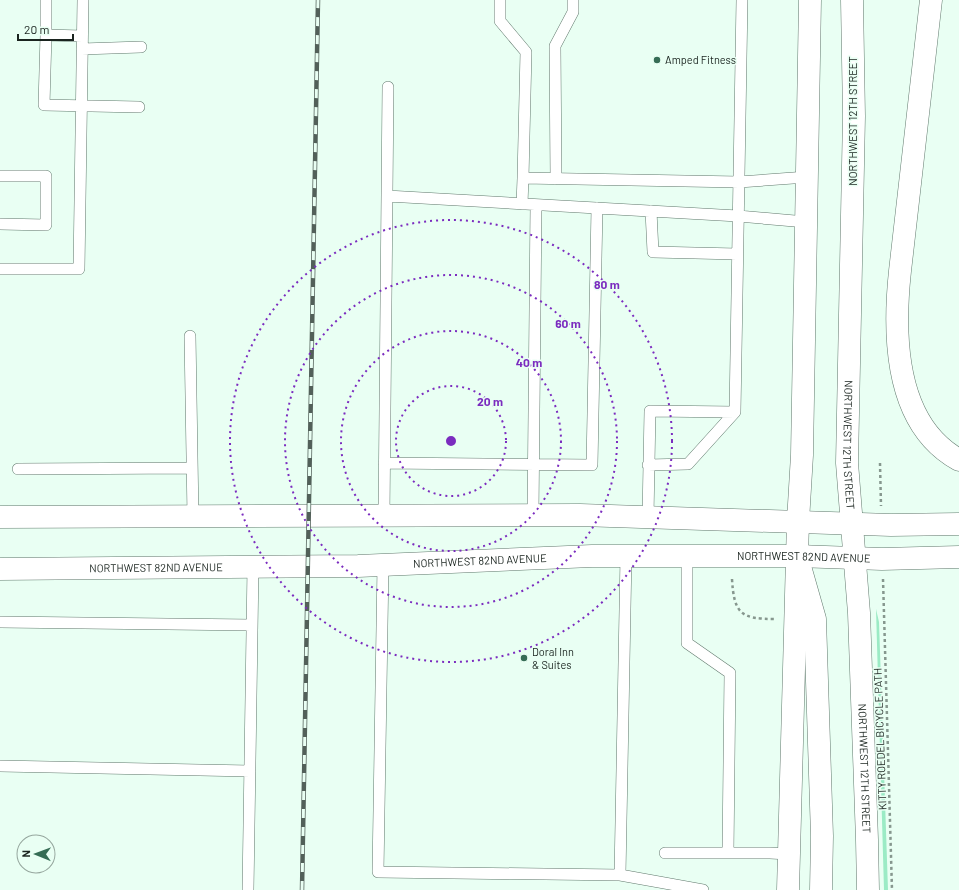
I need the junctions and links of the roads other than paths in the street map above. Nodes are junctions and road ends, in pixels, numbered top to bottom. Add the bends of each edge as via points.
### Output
1 (46, 0) edge
2 (83, 0) edge
3 (500, 0) edge
4 (573, 0) edge
5 (742, 0) edge
6 (810, 0) edge
7 (852, 0) edge
8 (931, 0) edge
9 (46, 35) junction
10 (82, 36) junction
11 (141, 47) dead end
12 (82, 49) junction
13 (388, 87) dead end
14 (81, 107) junction
15 (140, 107) dead end
16 (0, 176) edge
17 (807, 177) junction
18 (522, 178) junction
19 (556, 179) junction
20 (739, 182) junction
21 (387, 196) junction
22 (522, 204) junction
23 (536, 204) junction
24 (597, 208) junction
25 (651, 211) junction
26 (738, 216) junction
27 (806, 222) junction
28 (0, 224) edge
29 (738, 254) junction
30 (0, 269) edge
31 (190, 336) dead end
32 (735, 412) junction
33 (959, 460) edge
34 (384, 463) junction
35 (533, 465) junction
36 (648, 465) junction
37 (192, 468) junction
38 (18, 469) dead end
39 (533, 515) junction
40 (193, 516) junction
41 (384, 516) junction
42 (0, 517) edge
43 (648, 517) junction
44 (798, 521) junction
45 (853, 523) junction
46 (959, 524) edge
47 (626, 556) junction
48 (687, 556) junction
49 (797, 556) junction
50 (959, 557) edge
51 (856, 558) junction
52 (383, 565) junction
53 (253, 567) junction
54 (0, 568) edge
55 (0, 622) edge
56 (252, 625) junction
57 (0, 766) edge
58 (250, 772) junction
59 (665, 853) dead end
60 (728, 853) junction
61 (788, 854) junction
62 (620, 876) junction
63 (248, 890) edge
64 (703, 890) edge
65 (788, 890) edge
66 (821, 890) edge
67 (868, 890) edge

1 - 9 lane
2 - 10 lane
3 - 18 lane via 500,21 526,52
4 - 19 lane via 573,12 555,46
5 - 20 lane
6 - 17 main road
7 - 45 main road, NORTHWEST 12TH STREET via 854,116 847,463
8 - 33 main road via 900,271 896,314 897,338 902,375 916,414 940,447
9 - 10 lane
9 - 14 lane via 44,105
10 - 12 lane
11 - 12 lane
12 - 14 lane
13 - 21 lane
14 - 15 lane
14 - 30 lane via 78,269
16 - 28 lane via 46,176 46,224
17 - 20 lane
17 - 27 main road
18 - 19 lane
18 - 22 lane
19 - 20 lane
20 - 26 lane
21 - 22 lane
21 - 34 lane
22 - 23 lane
23 - 24 lane
23 - 35 lane
24 - 25 lane
24 - 35 lane via 592,465
25 - 26 lane
25 - 29 lane via 653,252
26 - 27 lane
26 - 29 lane
27 - 44 main road via 802,455
29 - 32 lane
31 - 37 lane
32 - 36 lane via 688,464
32 - 36 lane via 650,412
34 - 35 lane
34 - 41 lane
35 - 39 lane
36 - 43 lane
37 - 38 lane
37 - 40 lane
39 - 41 main road
39 - 43 main road
40 - 41 main road
40 - 42 main road
43 - 44 main road
44 - 45 main road
44 - 49 main road
45 - 46 main road
45 - 51 main road, NORTHWEST 12TH STREET
47 - 48 main road, NORTHWEST 82ND AVENUE
47 - 52 main road, NORTHWEST 82ND AVENUE
47 - 62 lane
48 - 49 main road, NORTHWEST 82ND AVENUE
48 - 60 lane via 687,643 730,673
49 - 51 main road, NORTHWEST 82ND AVENUE
49 - 61 main road
49 - 66 main road via 815,619 822,836
50 - 51 main road, NORTHWEST 82ND AVENUE
51 - 67 main road, NORTHWEST 12TH STREET
52 - 53 main road, NORTHWEST 82ND AVENUE
52 - 62 lane via 378,872
53 - 54 main road, NORTHWEST 82ND AVENUE
53 - 56 lane
55 - 56 lane
56 - 58 lane
57 - 58 lane
58 - 63 lane
59 - 60 lane
60 - 61 lane
61 - 65 main road
62 - 64 lane

